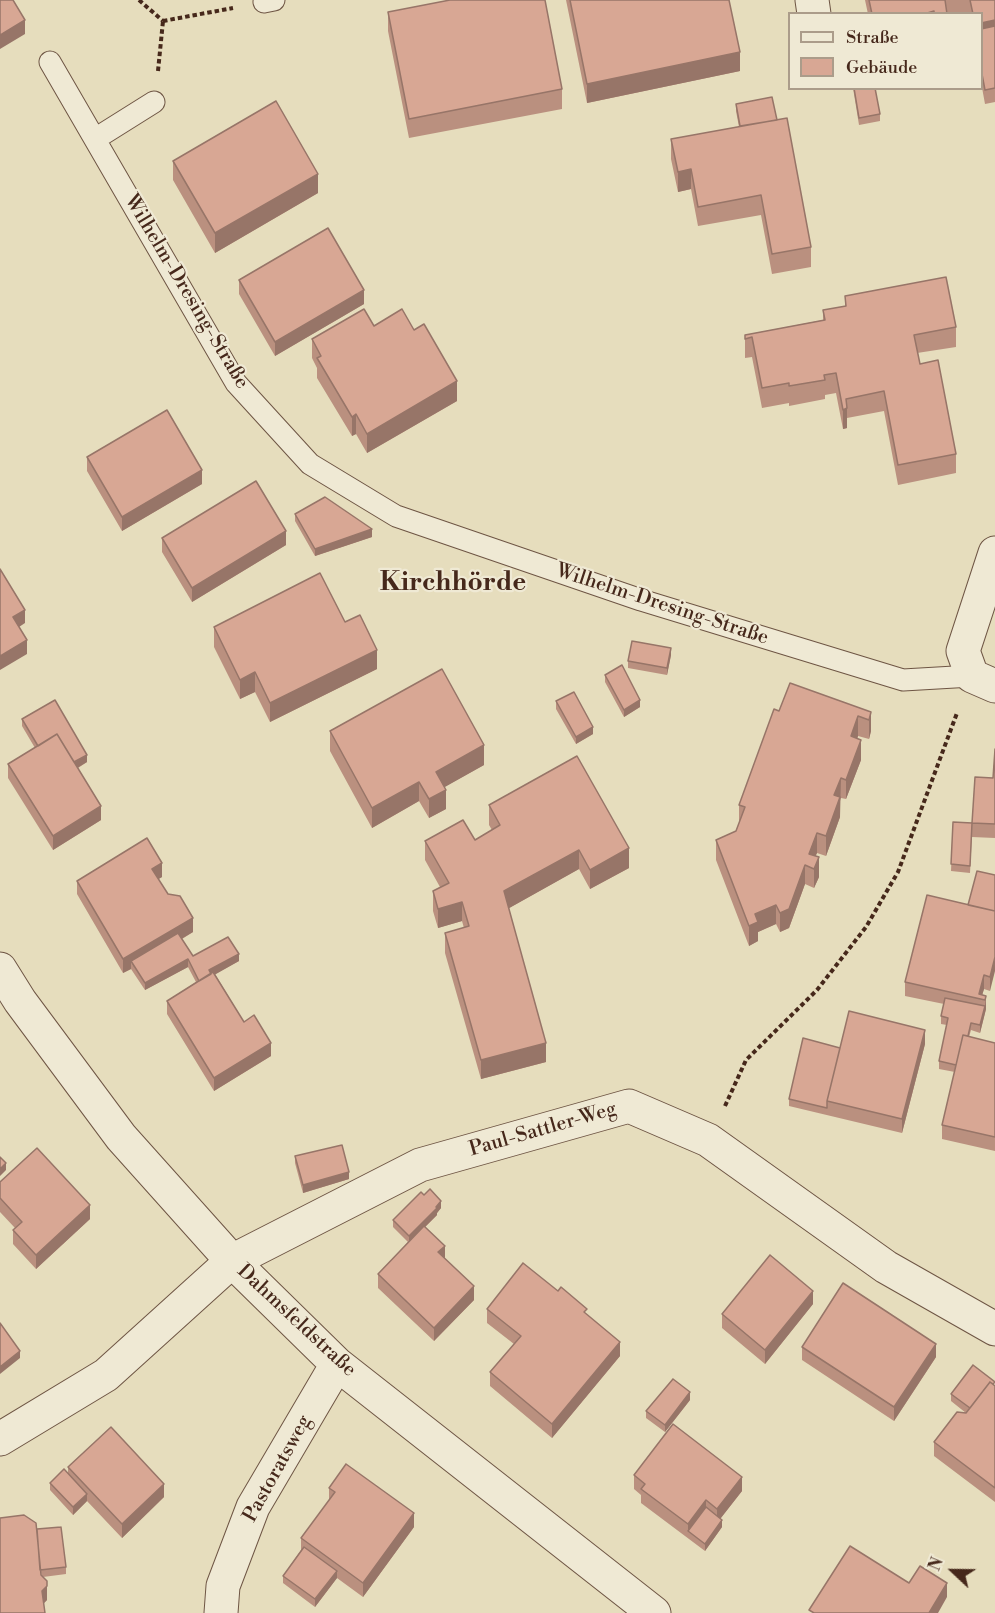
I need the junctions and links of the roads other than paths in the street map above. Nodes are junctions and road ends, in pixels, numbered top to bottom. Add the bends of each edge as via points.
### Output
1 (50, 62) dead end
2 (154, 102) road end
3 (94, 139) junction
4 (995, 553) edge
5 (983, 681) edge
6 (0, 969) edge
7 (232, 1261) junction
8 (992, 1324) edge
9 (337, 1364) junction
10 (0, 1439) edge
11 (221, 1613) edge
12 (654, 1613) edge

1 - 3 lane, Wilhelm-Dresing-Straße
2 - 3 lane
3 - 5 lane, Wilhelm-Dresing-Straße via 236,383 310,464 396,516 641,600 903,681
4 - 5 street via 963,651
6 - 7 street, Dahmsfeldstraße via 121,1137
7 - 8 street, Paul-Sattler-Weg via 420,1165 629,1106 708,1140 886,1267
7 - 9 street, Dahmsfeldstraße
7 - 10 street, Paul-Sattler-Weg via 106,1375
9 - 11 street, Pastoratsweg via 254,1508 223,1586
9 - 12 street, Dahmsfeldstraße

